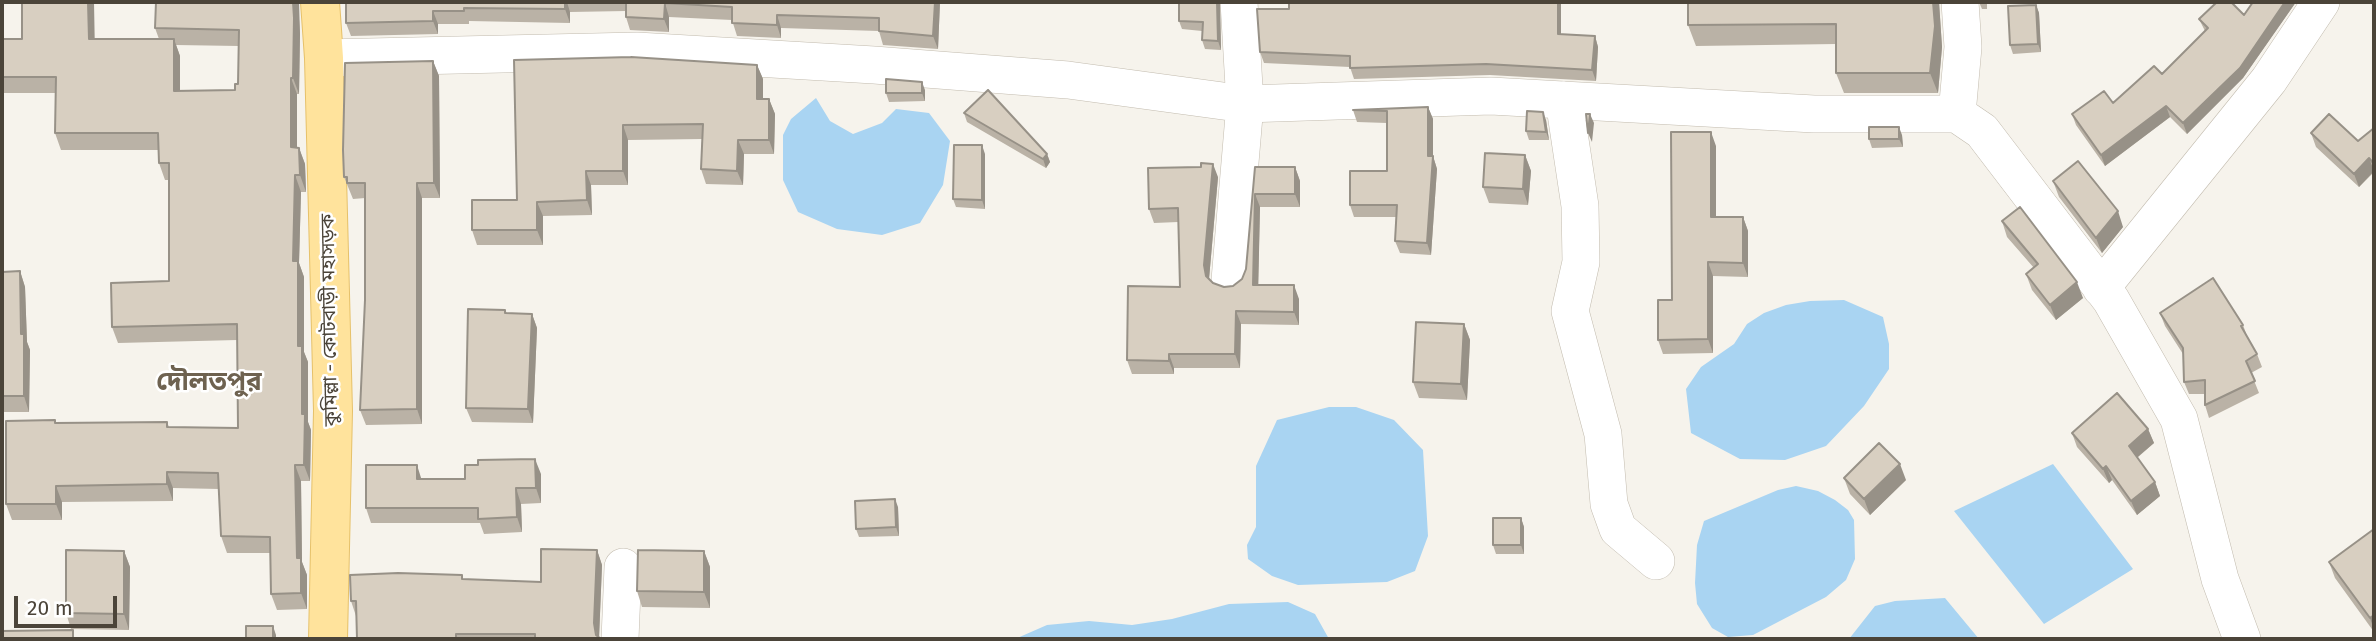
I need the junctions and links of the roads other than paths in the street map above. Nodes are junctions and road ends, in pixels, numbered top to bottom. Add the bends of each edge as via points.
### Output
1 (320, 2) edge
2 (1239, 2) edge
3 (1960, 2) edge
4 (2321, 2) edge
5 (324, 58) junction
6 (1564, 100) junction
7 (1245, 104) junction
8 (1957, 114) junction
9 (1230, 280) dead end
10 (2101, 288) junction
11 (1656, 561) dead end
12 (623, 567) dead end
13 (328, 639) edge
14 (620, 639) edge
15 (2242, 639) edge

1 - 5 main road, কুমিল্লা - কোটবাড়ী মহাসড়ক
2 - 7 street
3 - 8 street via 1964,47
4 - 10 street via 2269,80
5 - 7 street via 637,51 1068,80
5 - 13 main road, কুমিল্লা - কোটবাড়ী মহাসড়ক via 333,411
6 - 7 street via 1491,96
6 - 8 street via 1814,114
6 - 11 street via 1580,206 1581,262 1570,312 1603,434 1609,504 1618,530
7 - 9 street
8 - 10 street via 1982,131
10 - 15 street via 2179,419 2220,579
12 - 14 street

